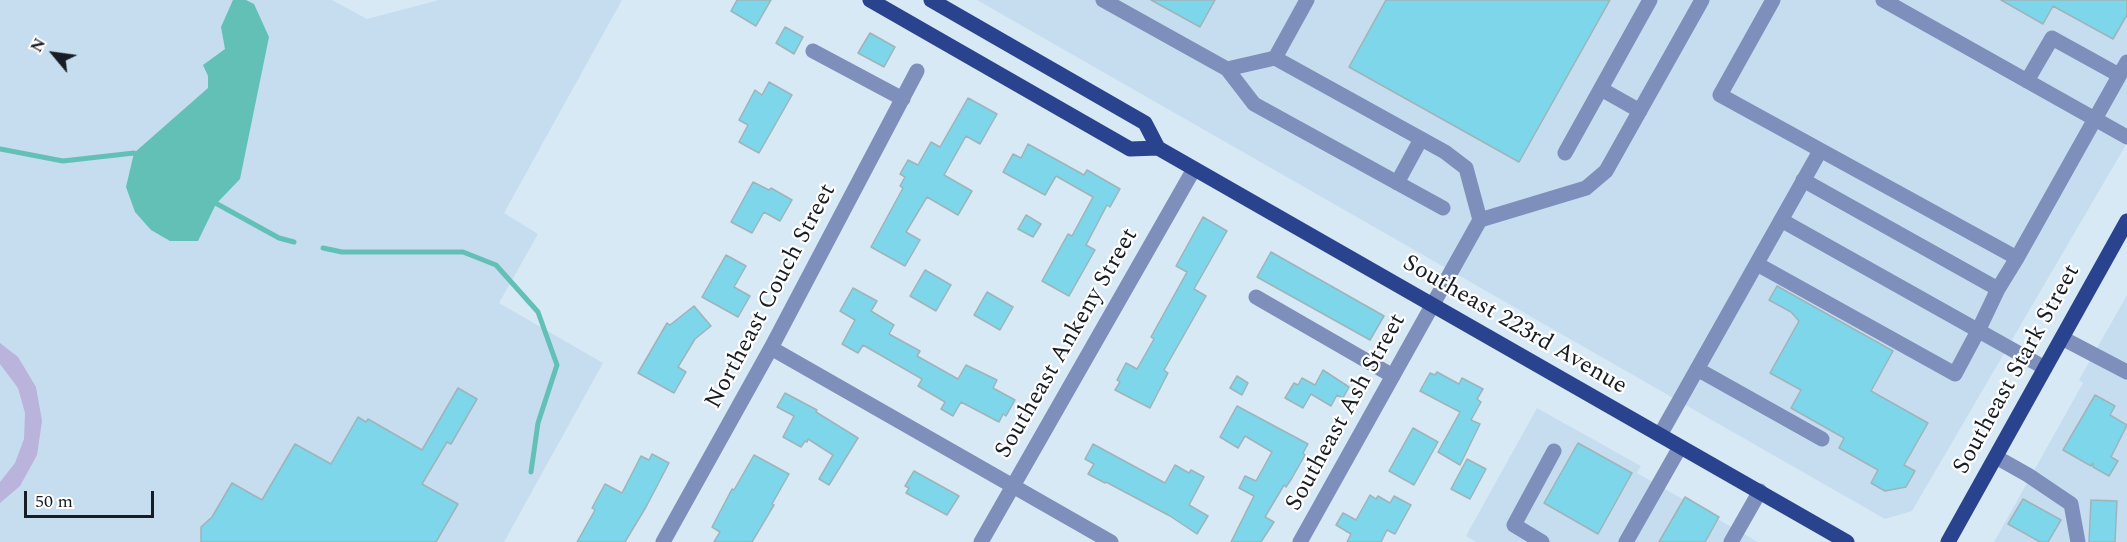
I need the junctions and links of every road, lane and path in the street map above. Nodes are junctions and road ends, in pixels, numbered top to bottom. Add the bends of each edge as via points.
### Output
1 (870, 0) edge
2 (931, 0) edge
3 (1103, 0) edge
4 (1307, 0) edge
5 (1650, 0) edge
6 (1702, 0) edge
7 (1773, 0) edge
8 (1883, 0) edge
9 (813, 51) dead end
10 (1275, 58) junction
11 (2123, 68) edge
12 (1227, 69) junction
13 (918, 71) dead end
14 (2027, 81) junction
15 (1601, 89) junction
16 (903, 99) junction
17 (1640, 111) junction
18 (2095, 118) junction
19 (2127, 137) edge
20 (1421, 139) junction
21 (1158, 148) junction
22 (1820, 151) junction
23 (1565, 153) dead end
24 (1194, 169) junction
25 (1803, 180) junction
26 (1397, 183) junction
27 (1443, 208) dead end
28 (1480, 220) junction
29 (1781, 220) junction
30 (2127, 221) edge
31 (2017, 258) junction
32 (1756, 264) junction
33 (1998, 289) junction
34 (1256, 297) dead end
35 (1433, 305) junction
36 (1978, 331) junction
37 (2062, 338) junction
38 (771, 348) junction
39 (2045, 368) junction
40 (1697, 369) junction
41 (2127, 372) edge
42 (1394, 376) junction
43 (1660, 435) junction
44 (1822, 440) dead end
45 (1680, 447) junction
46 (1554, 451) dead end
47 (1996, 457) junction
48 (1013, 486) junction
49 (1760, 491) junction
50 (663, 542) edge
51 (981, 542) edge
52 (1111, 542) edge
53 (1300, 542) edge
54 (1542, 542) edge
55 (1626, 542) edge
56 (1731, 542) edge
57 (1847, 542) edge
58 (1948, 542) edge
59 (2078, 542) edge

1 - 21 main road via 1130,149
2 - 21 main road via 1145,123
3 - 12 street
4 - 10 street
5 - 15 street
6 - 17 street
7 - 22 street via 1720,95
8 - 14 street
9 - 16 street
10 - 12 street
10 - 20 street
11 - 14 street via 2052,38
11 - 18 street
12 - 26 street via 1254,104
13 - 16 street, Northeast Couch Street
14 - 18 street
15 - 17 street
15 - 23 street
16 - 38 street, Northeast Couch Street
17 - 28 street via 1606,171 1586,188
18 - 19 street
18 - 31 street
20 - 26 street
20 - 28 street via 1466,168
21 - 24 main road, Southeast 223rd Avenue
22 - 25 street
22 - 31 street
24 - 35 main road, Southeast 223rd Avenue
24 - 48 street, Southeast Ankeny Street
25 - 29 street
25 - 33 street
26 - 27 street
28 - 35 street, Southeast Ash Street
29 - 32 street
29 - 36 street
30 - 37 main road, Southeast Stark Street
31 - 33 street
32 - 36 street via 1955,374
32 - 40 street
33 - 36 street
34 - 42 street
35 - 42 street, Southeast Ash Street
35 - 43 main road, Southeast 223rd Avenue
36 - 39 street
37 - 39 main road, Southeast Stark Street
37 - 41 street
38 - 48 street
38 - 50 street, Northeast Couch Street
39 - 47 main road, Southeast Stark Street
40 - 43 street
40 - 44 street
42 - 53 street, Southeast Ash Street
43 - 45 main road, Southeast 223rd Avenue
45 - 49 main road, Southeast 223rd Avenue
45 - 55 street
46 - 54 street via 1514,525
47 - 58 main road, Southeast Stark Street
47 - 59 street via 2071,504
48 - 51 street, Southeast Ankeny Street
48 - 52 street
49 - 56 street
49 - 57 main road, Southeast 223rd Avenue

